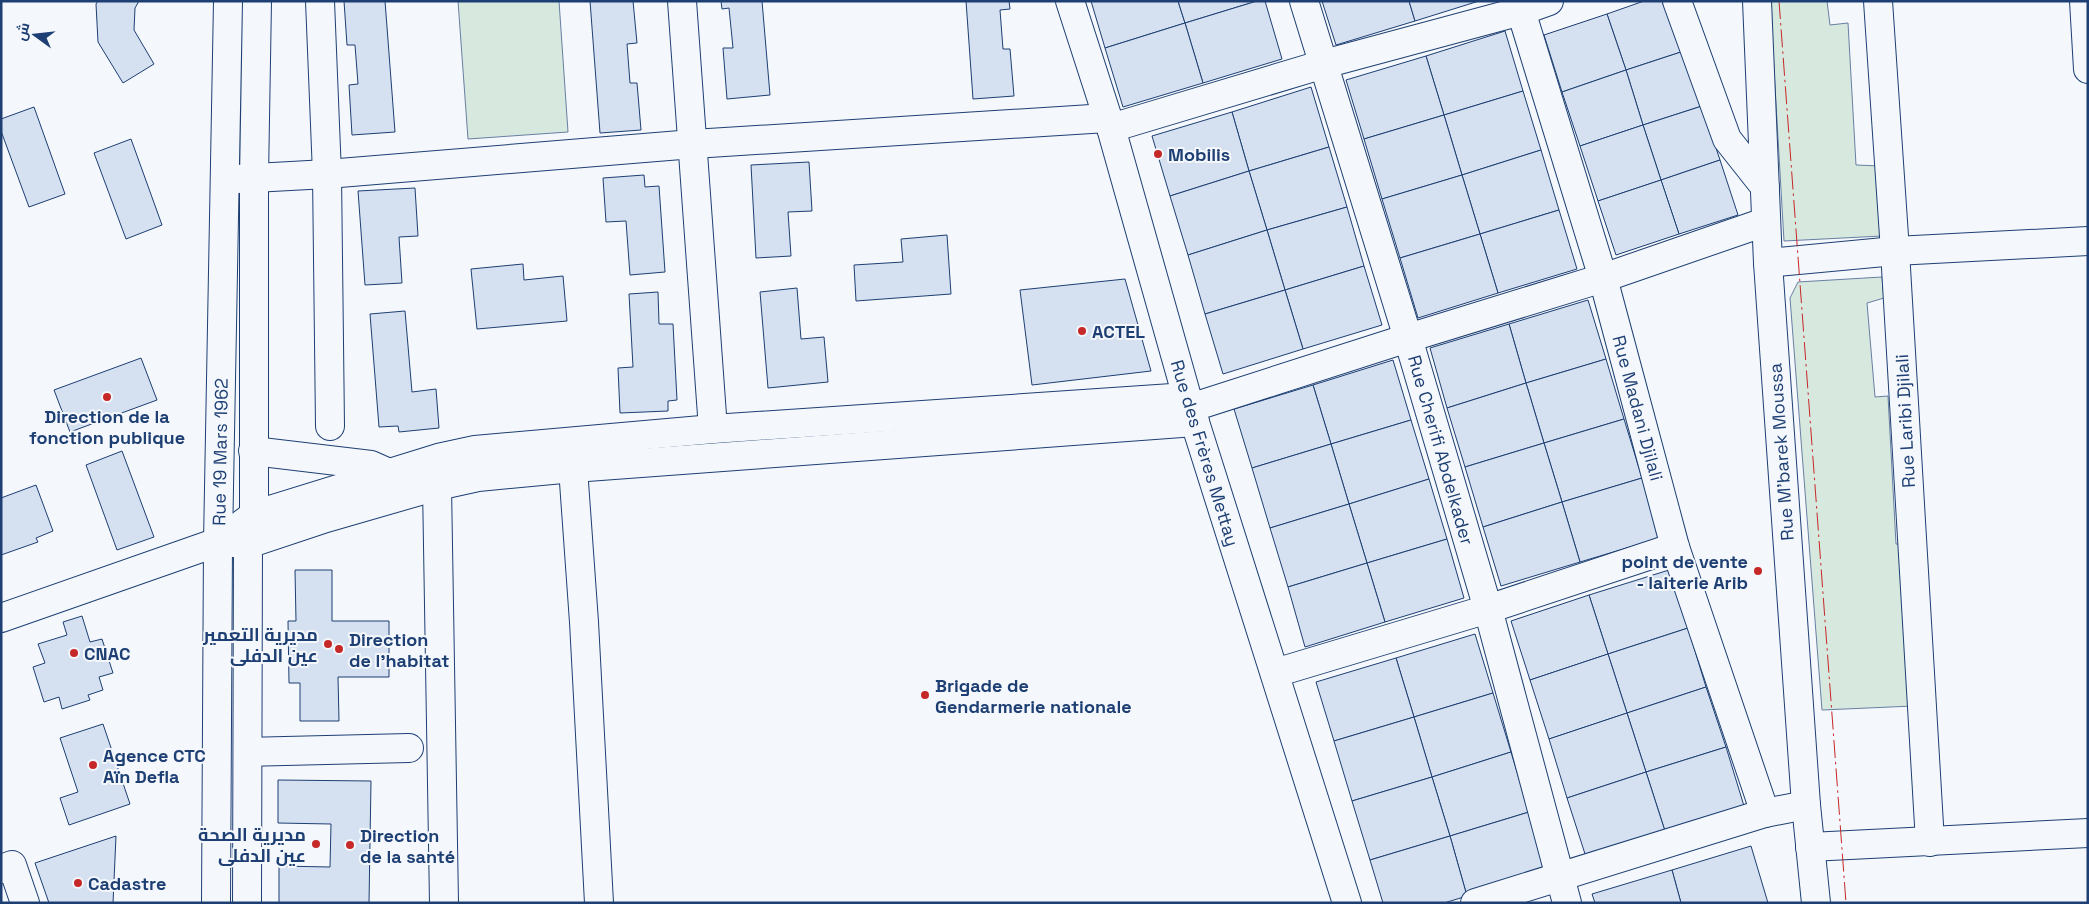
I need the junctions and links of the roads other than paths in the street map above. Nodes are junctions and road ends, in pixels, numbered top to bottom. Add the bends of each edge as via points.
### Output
1 (228, 1) edge
2 (257, 1) edge
3 (320, 1) edge
4 (682, 1) edge
5 (1070, 1) edge
6 (1304, 1) edge
7 (1549, 1) edge
8 (1677, 1) edge
9 (1757, 1) edge
10 (1878, 1) edge
11 (2084, 1) edge
12 (1519, 6) edge
13 (1324, 64) junction
14 (2088, 69) edge
15 (1109, 123) junction
16 (692, 144) junction
17 (327, 174) junction
18 (254, 178) junction
19 (225, 180) junction
20 (1764, 187) junction
21 (1765, 222) junction
22 (2088, 241) edge
23 (1895, 251) junction
24 (1768, 263) junction
25 (1603, 278) junction
26 (1408, 338) junction
27 (1190, 409) junction
28 (330, 426) dead end
29 (714, 429) junction
30 (253, 451) junction
31 (573, 468) junction
32 (389, 473) junction
33 (437, 486) junction
34 (254, 515) junction
35 (218, 542) junction
36 (248, 544) junction
37 (1675, 547) junction
38 (1488, 609) junction
39 (1, 618) edge
40 (1275, 673) junction
41 (409, 748) dead end
42 (248, 752) junction
43 (1806, 805) junction
44 (1765, 813) junction
45 (2088, 833) edge
46 (1930, 842) junction
47 (1810, 847) junction
48 (1, 869) edge
49 (1559, 876) junction
50 (26, 903) edge
51 (216, 903) edge
52 (247, 903) edge
53 (444, 903) edge
54 (599, 903) edge
55 (1347, 903) edge
56 (1475, 903) edge
57 (1567, 903) edge
58 (1816, 903) edge

1 - 19 street, Rue 19 Mars 1962
2 - 18 street, Rue 19 Mars 1962
3 - 17 street
4 - 16 street
5 - 15 street, Rue des Frères Mettay
6 - 13 street, Rue Cherifi Abdelkader
7 - 12 street
8 - 20 street via 1727,139
9 - 20 street, Rue M'barek Moussa
10 - 23 street, Rue Laribi Djilali
11 - 14 street
12 - 13 street
12 - 25 street, Rue Madani Djilali
13 - 15 street
13 - 26 street, Rue Cherifi Abdelkader
15 - 16 street
15 - 27 street, Rue des Frères Mettay
16 - 17 street
16 - 29 street
17 - 18 street
17 - 28 street
18 - 19 street
18 - 30 street, Rue 19 Mars 1962
19 - 35 street, Rue 19 Mars 1962
20 - 21 street, Rue M'barek Moussa
21 - 24 street, Rue M'barek Moussa
21 - 25 street
22 - 23 street
23 - 24 street
23 - 46 street, Rue Laribi Djilali
24 - 43 street, Rue M'barek Moussa
25 - 26 street
25 - 37 street, Rue Madani Djilali
26 - 27 street
26 - 38 street, Rue Cherifi Abdelkader
27 - 29 street
27 - 31 street
27 - 40 street, Rue des Frères Mettay
29 - 32 street via 474,450
30 - 32 street via 371,465
30 - 34 street, Rue 19 Mars 1962
31 - 33 street via 478,476
31 - 54 street
32 - 34 street
33 - 36 street
33 - 53 street
34 - 35 street
34 - 36 street, Rue 19 Mars 1962
35 - 36 street
35 - 39 street
35 - 51 street, Rue 19 Mars 1962
36 - 42 street
37 - 38 street
37 - 44 street, Rue Madani Djilali
38 - 40 street
38 - 49 street, Rue Cherifi Abdelkader
40 - 55 street, Rue des Frères Mettay
41 - 42 street
42 - 52 street
43 - 44 street
43 - 47 street, Rue M'barek Moussa
44 - 49 street
45 - 46 street
46 - 47 street
47 - 58 street, Rue M'barek Moussa
48 - 50 street via 12,865
49 - 56 street
49 - 57 street, Rue Cherifi Abdelkader

